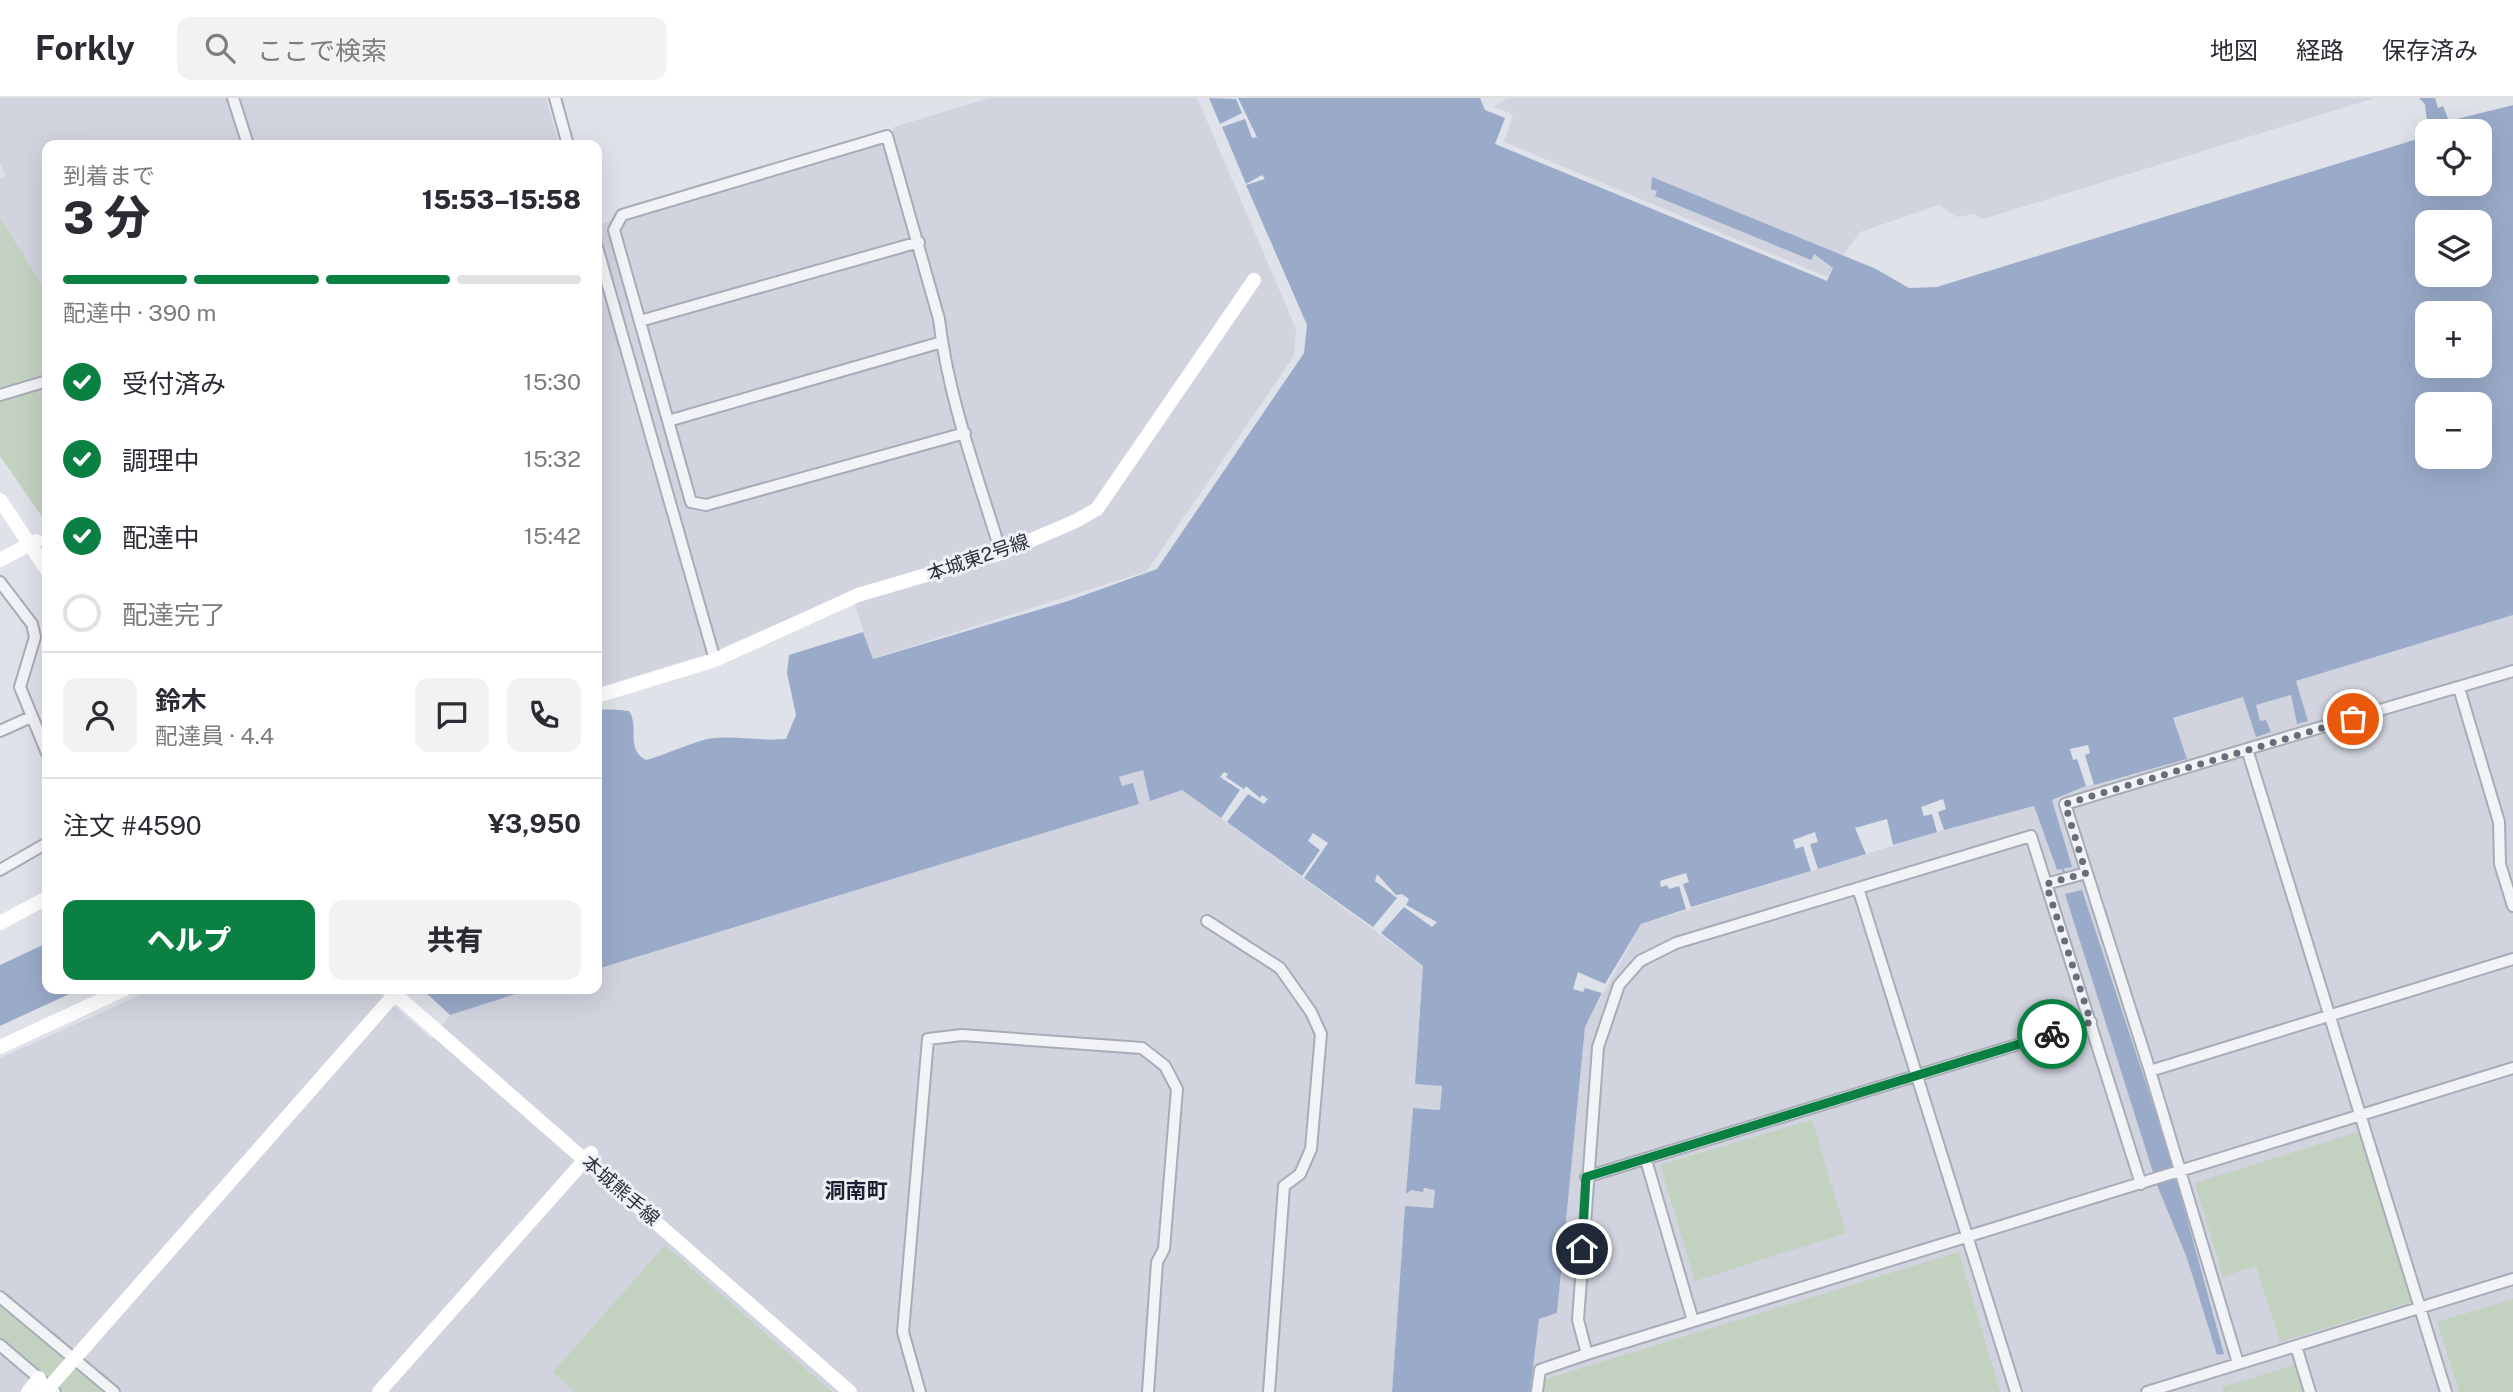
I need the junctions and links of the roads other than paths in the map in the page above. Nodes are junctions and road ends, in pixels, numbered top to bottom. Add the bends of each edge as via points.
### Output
1 (233, 98) edge
2 (555, 98) edge
3 (246, 140) edge
4 (567, 140) edge
5 (919, 242) junction
6 (602, 264) edge
7 (1254, 280) dead end
8 (639, 321) junction
9 (942, 342) junction
10 (42, 382) edge
11 (0, 395) edge
12 (668, 421) junction
13 (965, 433) junction
14 (0, 485) edge
15 (0, 500) edge
16 (33, 543) junction
17 (42, 550) edge
18 (1001, 553) junction
19 (0, 560) edge
20 (42, 560) edge
21 (0, 582) edge
22 (715, 660) junction
23 (2513, 671) edge
24 (2459, 688) junction
25 (602, 694) edge
26 (31, 717) junction
27 (0, 731) edge
28 (42, 742) edge
29 (2247, 749) junction
30 (42, 846) edge
31 (0, 870) edge
32 (2086, 873) junction
33 (2046, 884) junction
34 (1858, 888) junction
35 (42, 901) edge
36 (2513, 906) edge
37 (1207, 921) dead end
38 (0, 923) edge
39 (2513, 959) edge
40 (114, 994) edge
41 (392, 994) edge
42 (401, 994) edge
43 (2329, 1014) junction
44 (2091, 1022) junction
45 (0, 1047) edge
46 (2513, 1068) edge
47 (2150, 1071) junction
48 (1919, 1076) junction
49 (2362, 1115) junction
50 (589, 1156) junction
51 (1646, 1160) junction
52 (2181, 1172) junction
53 (1586, 1177) junction
54 (2141, 1184) junction
55 (1969, 1237) junction
56 (2513, 1279) edge
57 (0, 1297) edge
58 (2420, 1308) junction
59 (1693, 1321) junction
60 (0, 1345) edge
61 (2296, 1346) junction
62 (1587, 1354) junction
63 (73, 1358) junction
64 (2238, 1363) junction
65 (47, 1387) edge
66 (28, 1392) edge
67 (114, 1392) edge
68 (379, 1392) edge
69 (850, 1392) edge
70 (862, 1392) edge
71 (920, 1392) edge
72 (1148, 1392) edge
73 (1269, 1392) edge
74 (1537, 1392) edge
75 (2016, 1392) edge
76 (2147, 1392) edge
77 (2310, 1392) edge
78 (2446, 1392) edge

1 - 3 street
2 - 4 street
5 - 8 street
5 - 8 street via 887,136 622,215 614,230
5 - 9 street
6 - 22 street
7 - 18 street, 本城東2号線 via 1097,509
8 - 12 street
9 - 12 street
9 - 13 street
10 - 11 street
12 - 13 street via 691,502 706,505
13 - 18 street
14 - 16 street
15 - 16 street
16 - 17 street
16 - 19 street
16 - 20 street
18 - 22 street, 本城東2号線 via 858,595
21 - 26 street via 32,624 35,637 20,687
22 - 25 street, 本城東2号線
23 - 24 street
24 - 29 street
24 - 36 street via 2499,822 2500,864
26 - 27 street
26 - 28 street
29 - 32 street via 2065,804
29 - 43 street
30 - 31 street
32 - 33 street
32 - 47 street
33 - 34 street via 2031,836
33 - 44 street
34 - 48 street
34 - 53 street via 1676,943 1640,961 1619,985 1598,1047
35 - 38 street
37 - 73 street via 1280,968 1321,1034 1311,1149 1300,1174 1284,1186
39 - 43 street
40 - 45 street
41 - 63 street
42 - 50 street, 本城熊手線
43 - 47 street
43 - 49 street
44 - 48 street
44 - 54 street
46 - 49 street
47 - 52 street
48 - 51 street
48 - 55 street
49 - 52 street
49 - 58 street
50 - 68 street
50 - 69 street, 本城熊手線
50 - 70 street, 本城熊手線
51 - 53 street
51 - 59 street
52 - 54 street
52 - 64 street
53 - 62 street via 1578,1320
54 - 55 street
55 - 59 street
55 - 75 street
56 - 58 street
57 - 63 street
58 - 61 street
58 - 78 street
59 - 62 street
60 - 65 street
61 - 64 street
61 - 77 street
62 - 74 street via 1540,1370
63 - 65 street
63 - 67 street
64 - 76 street
65 - 66 street
71 - 72 street via 903,1332 928,1039 962,1035 1142,1048 1165,1066 1177,1089

